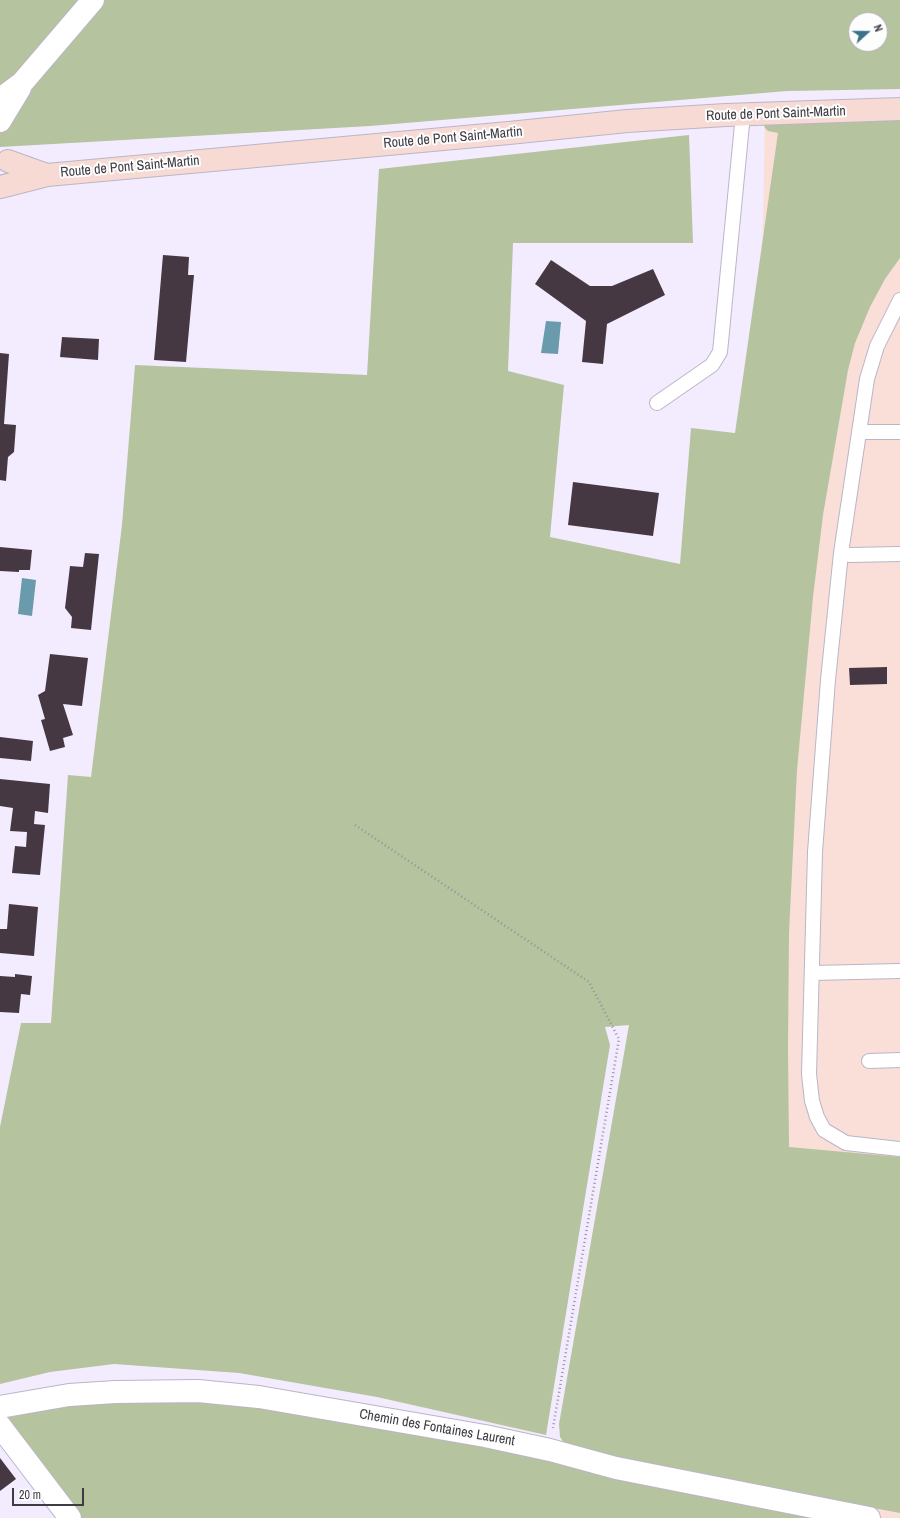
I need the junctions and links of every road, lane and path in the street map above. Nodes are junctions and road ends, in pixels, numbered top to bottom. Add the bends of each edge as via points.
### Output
1 (93, 0) edge
2 (22, 83) junction
3 (0, 99) edge
4 (900, 109) edge
5 (743, 114) junction
6 (0, 121) edge
7 (4, 155) edge
8 (47, 175) junction
9 (0, 187) edge
10 (900, 300) edge
11 (657, 403) dead end
12 (860, 432) junction
13 (900, 432) edge
14 (840, 553) junction
15 (900, 554) edge
16 (355, 825) dead end
17 (900, 971) edge
18 (812, 972) junction
19 (900, 1060) edge
20 (869, 1061) dead end
21 (900, 1149) edge
22 (0, 1407) edge
23 (0, 1426) edge
24 (550, 1450) junction
25 (70, 1518) edge
26 (869, 1518) edge

1 - 2 street
2 - 3 street
2 - 6 street
4 - 5 main road, Route de Pont Saint-Martin
5 - 8 main road, Route de Pont Saint-Martin via 626,121
5 - 11 lane via 720,352 712,365
7 - 8 main road, Route de Pont Saint-Martin
7 - 9 main road via 8,171 6,180
8 - 9 main road
10 - 12 lane via 877,346 867,379
12 - 13 lane
12 - 14 lane
14 - 15 lane
14 - 18 lane via 821,761
16 - 24 path via 589,982 619,1039
17 - 18 lane
18 - 21 lane via 809,1074 817,1117 824,1130 846,1143
19 - 20 lane
22 - 24 street, Chemin des Fontaines Laurent via 69,1395 128,1391 198,1391 259,1397 485,1436
23 - 25 street
24 - 26 street, Chemin des Fontaines Laurent via 616,1468

